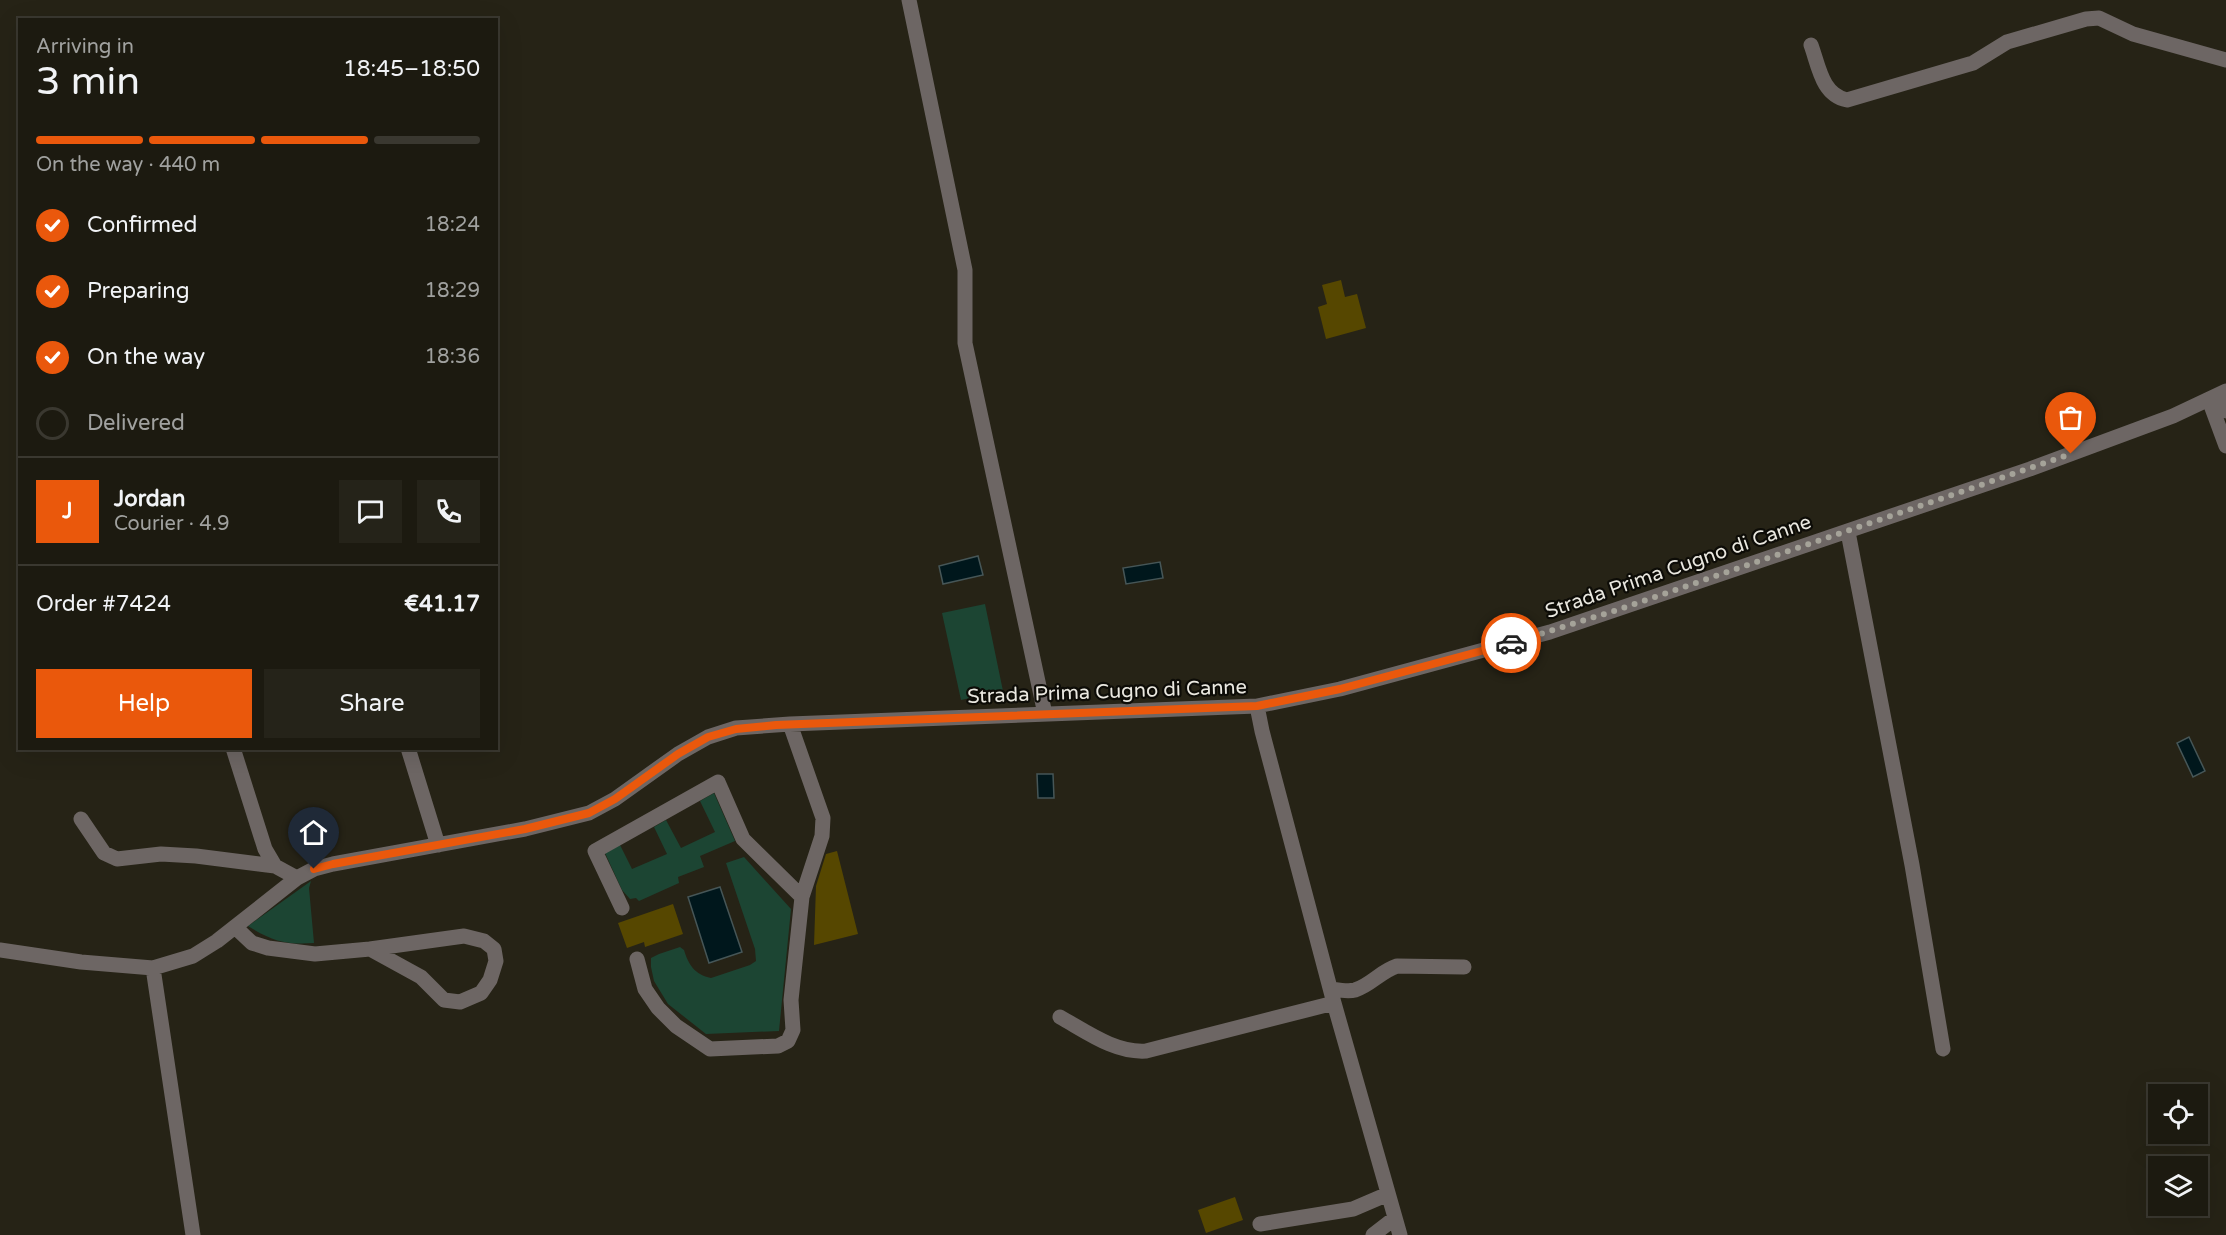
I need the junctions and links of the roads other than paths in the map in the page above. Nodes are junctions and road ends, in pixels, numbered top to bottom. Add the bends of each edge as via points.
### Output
1 (909, 0) edge
2 (1811, 45) dead end
3 (2226, 60) edge
4 (2219, 395) edge
5 (2226, 411) edge
6 (2226, 446) edge
7 (1848, 532) junction
8 (1257, 706) junction
9 (1045, 714) junction
10 (790, 724) junction
11 (234, 750) edge
12 (409, 750) edge
13 (81, 819) dead end
14 (438, 845) junction
15 (275, 866) junction
16 (297, 878) junction
17 (802, 897) junction
18 (622, 908) dead end
19 (235, 927) junction
20 (370, 949) junction
21 (0, 950) edge
22 (637, 959) dead end
23 (1464, 967) dead end
24 (153, 968) junction
25 (1333, 996) junction
26 (1060, 1017) dead end
27 (1943, 1049) dead end
28 (1385, 1188) junction
29 (1395, 1218) junction
30 (1260, 1224) dead end
31 (193, 1235) edge
32 (1373, 1235) edge
33 (1400, 1235) edge
34 (1410, 1235) edge

1 - 9 street via 964,270 966,343
2 - 3 street via 1827,88 1836,97 1847,99 1973,63 2007,42 2086,18 2098,18 2133,34
4 - 5 street
4 - 6 street
4 - 7 street, Strada Prima Cugno di Canne via 2030,469
7 - 8 street, Strada Prima Cugno di Canne via 1550,632 1340,689
7 - 27 street
8 - 9 street, Strada Prima Cugno di Canne
8 - 25 street
9 - 10 street, Strada Prima Cugno di Canne
10 - 14 street, Strada Prima Cugno di Canne via 736,729 708,737 589,813
10 - 17 street via 823,818 822,836
11 - 15 street via 265,849
12 - 14 street
13 - 15 street via 104,853 117,859 161,854
14 - 16 street, Strada Prima Cugno di Canne via 333,864
15 - 16 street
16 - 19 street, Strada Prima Cugno di Canne
17 - 18 street via 743,839 718,782 595,851
17 - 22 street via 791,1000 793,1030 788,1041 778,1046 710,1049 658,1008 645,988
19 - 20 street via 252,943 268,948 315,954
19 - 24 street, Strada Prima Cugno di Canne via 193,956
20 - 20 street via 421,977 444,1000 460,1002 481,993 496,961 494,950 484,941 464,936
21 - 24 street, Strada Prima Cugno di Canne
23 - 25 street via 1397,966 1370,983
24 - 31 street
25 - 26 street via 1140,1052 1115,1047
25 - 28 street
28 - 29 street
28 - 30 street via 1353,1209
28 - 34 street via 1398,1194
29 - 32 street
29 - 33 street

